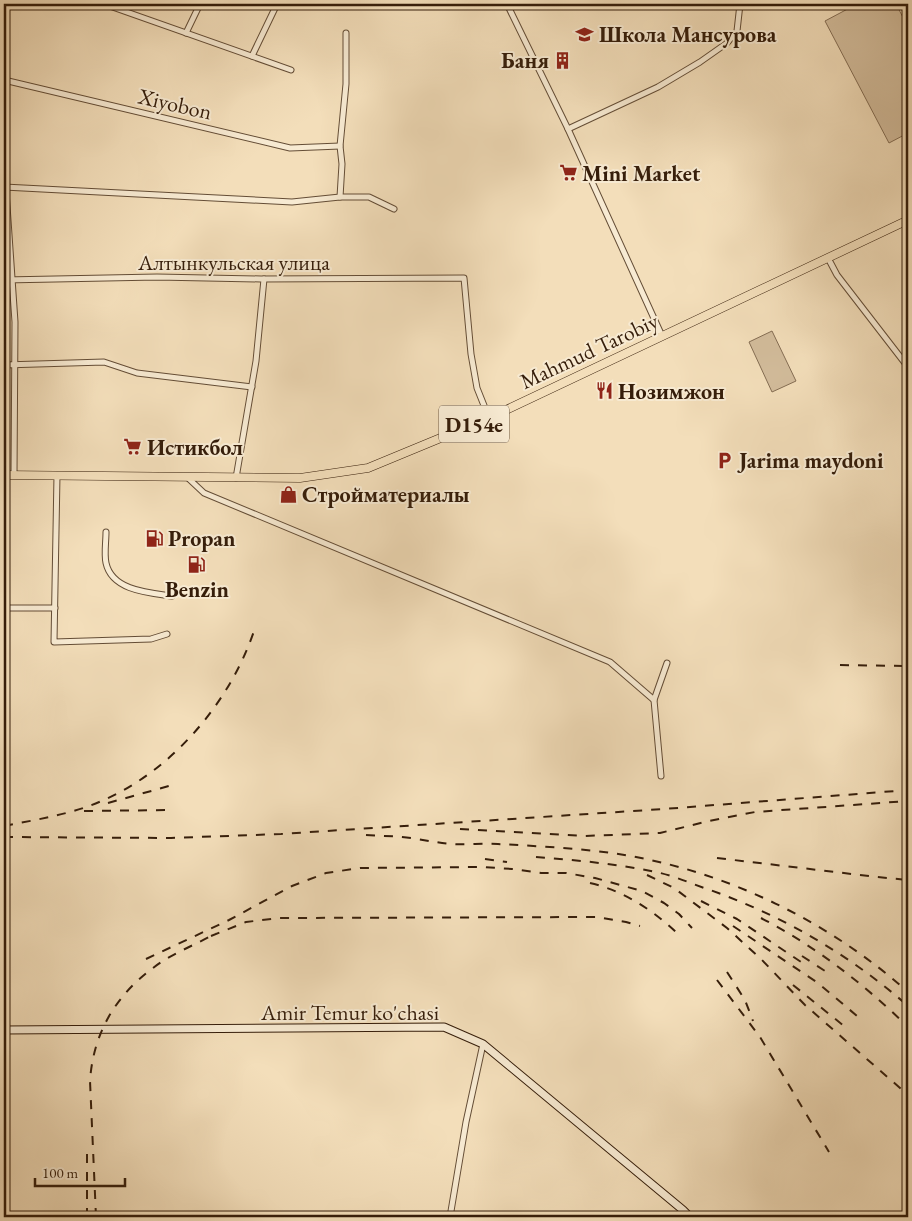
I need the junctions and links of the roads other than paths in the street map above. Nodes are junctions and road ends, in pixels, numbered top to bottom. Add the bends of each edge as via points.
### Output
1 (104, 4) edge
2 (200, 4) edge
3 (277, 4) edge
4 (507, 4) edge
5 (740, 4) edge
6 (114, 5) edge
7 (346, 32) dead end
8 (186, 33) junction
9 (252, 56) junction
10 (291, 70) dead end
11 (4, 80) edge
12 (568, 129) junction
13 (340, 146) junction
14 (4, 162) edge
15 (5, 188) edge
16 (340, 197) junction
17 (394, 209) dead end
18 (908, 220) edge
19 (828, 258) junction
20 (264, 279) junction
21 (4, 280) edge
22 (13, 281) junction
23 (662, 336) junction
24 (4, 365) edge
25 (14, 365) junction
26 (908, 367) edge
27 (252, 387) junction
28 (489, 418) junction
29 (4, 475) edge
30 (14, 475) junction
31 (58, 475) junction
32 (188, 478) junction
33 (236, 478) junction
34 (106, 532) dead end
35 (172, 596) dead end
36 (4, 608) edge
37 (54, 608) junction
38 (167, 634) dead end
39 (667, 663) dead end
40 (654, 700) junction
41 (661, 776) dead end
42 (4, 1030) edge
43 (483, 1044) junction
44 (450, 1217) edge
45 (690, 1217) edge

1 - 6 street
2 - 8 street
3 - 9 street
4 - 12 street
5 - 12 street via 737,31 712,54 658,87
6 - 8 street
7 - 13 street via 346,84
8 - 9 street
9 - 10 street
11 - 13 street, Xiyobon via 290,148
12 - 23 street
13 - 16 street
14 - 15 street
15 - 16 street via 292,202
15 - 22 street
16 - 17 street via 369,198
18 - 19 main road, Mahmud Tarobiy / D154e
19 - 23 main road, Mahmud Tarobiy / D154e
19 - 26 street via 837,275
20 - 22 street, Алтынкульская улица via 157,277
20 - 27 street
20 - 28 street, Алтынкульская улица via 464,278 477,388
21 - 22 street, Алтынкульская улица
22 - 25 street via 16,322
23 - 28 main road, Mahmud Tarobiy / D154e
24 - 25 street
25 - 27 street via 104,362 137,373
25 - 30 street
27 - 33 street
28 - 33 main road, Mahmud Tarobiy / D154e via 368,468 300,478
29 - 30 main road, Mahmud Tarobiy / D154e
30 - 31 main road, Mahmud Tarobiy / D154e
31 - 32 main road, Mahmud Tarobiy / D154e
31 - 37 street
32 - 33 main road, Mahmud Tarobiy / D154e
32 - 40 street via 204,493 610,662
34 - 35 street via 106,563 115,578 129,588
36 - 37 street
37 - 38 street via 54,642 151,639
39 - 40 street
40 - 41 street
42 - 43 street, Amir Temur ko'chasi via 444,1027
43 - 44 street
43 - 45 street, Amir Temur ko'chasi

